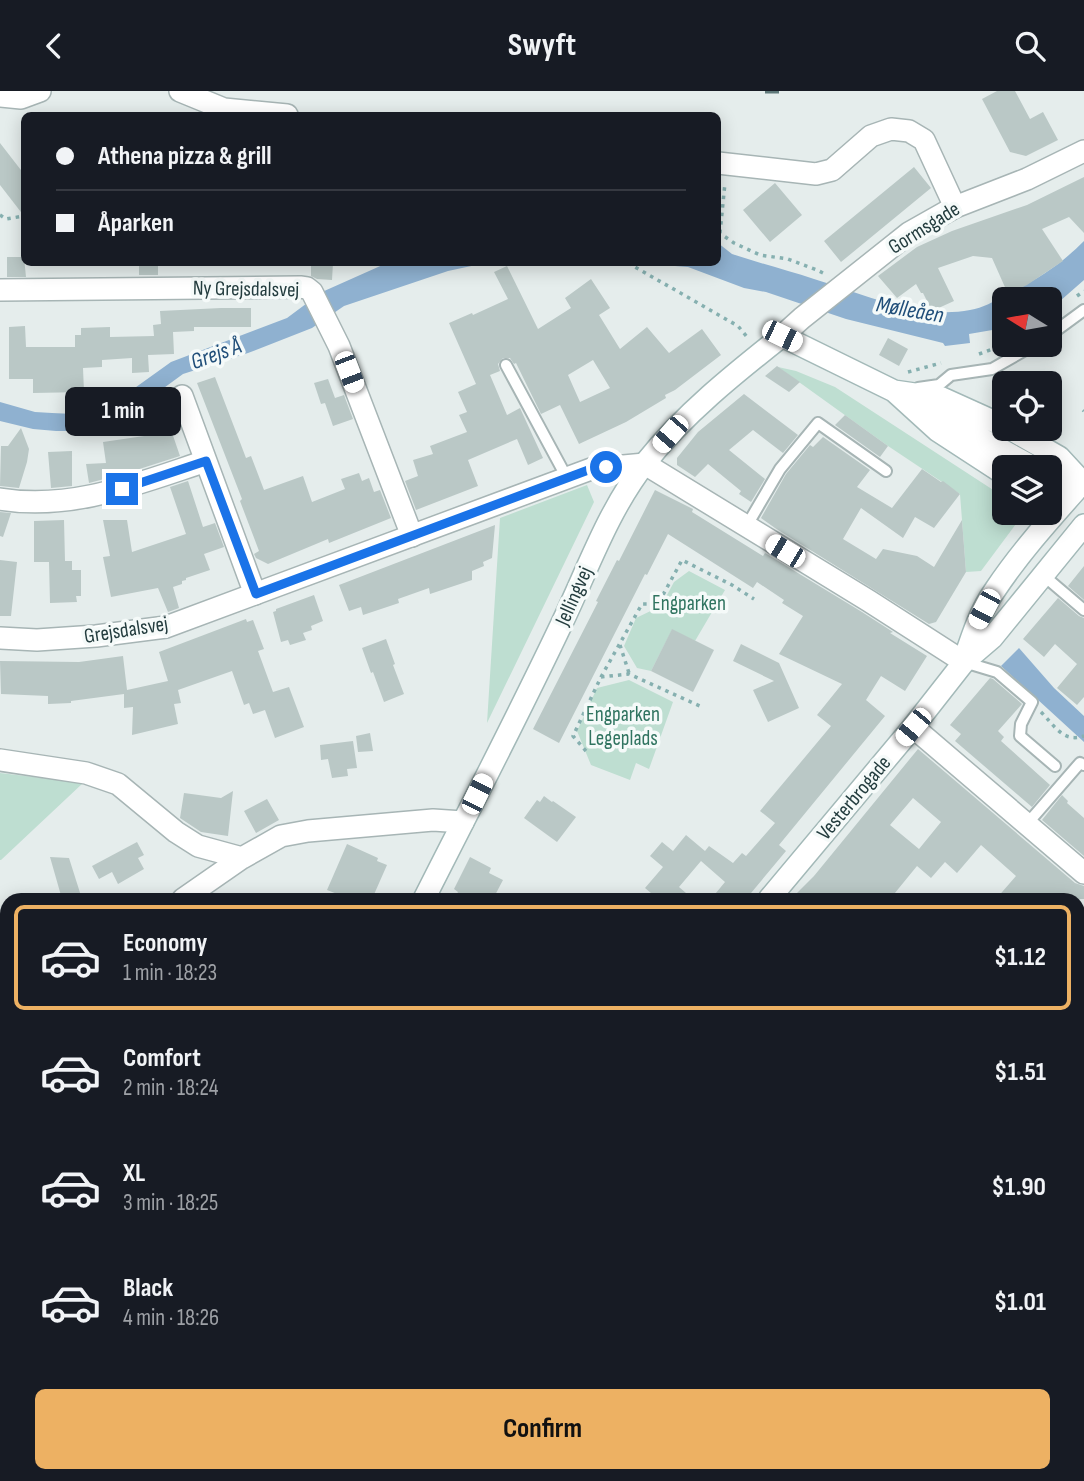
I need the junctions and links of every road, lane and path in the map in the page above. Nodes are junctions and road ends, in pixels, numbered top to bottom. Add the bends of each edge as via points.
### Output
1 (40, 91) edge
2 (180, 91) edge
3 (0, 96) edge
4 (256, 112) edge
5 (1084, 151) edge
6 (722, 164) edge
7 (721, 187) edge
8 (955, 207) junction
9 (0, 215) edge
10 (21, 216) edge
11 (721, 234) edge
12 (633, 266) edge
13 (844, 285) junction
14 (0, 291) edge
15 (1084, 310) edge
16 (1062, 326) edge
17 (782, 336) junction
18 (760, 353) junction
19 (1013, 357) edge
20 (506, 365) dead end
21 (894, 391) junction
22 (182, 396) dead end
23 (992, 421) edge
24 (1031, 441) edge
25 (1011, 455) edge
26 (206, 461) junction
27 (645, 464) junction
28 (992, 466) edge
29 (886, 471) dead end
30 (567, 478) junction
31 (1062, 480) edge
32 (1084, 482) edge
33 (0, 499) edge
34 (1066, 504) edge
35 (1084, 525) edge
36 (746, 527) junction
37 (412, 536) junction
38 (1043, 575) junction
39 (256, 594) junction
40 (754, 599) dead end
41 (1084, 610) edge
42 (0, 638) edge
43 (620, 645) junction
44 (964, 662) junction
45 (629, 674) junction
46 (601, 677) junction
47 (1032, 702) junction
48 (702, 707) dead end
49 (913, 727) junction
50 (1084, 736) edge
51 (586, 751) dead end
52 (0, 761) edge
53 (1084, 765) edge
54 (1055, 766) dead end
55 (463, 822) junction
56 (1027, 824) junction
57 (242, 858) junction
58 (1084, 873) edge
59 (192, 893) edge
60 (427, 893) edge
61 (774, 893) edge

1 - 3 street via 21,98
2 - 4 street via 224,109
5 - 8 street, Gormsgade
6 - 7 path
6 - 8 street via 816,174 832,170 871,136 891,129 909,131 924,140
8 - 13 street, Gormsgade via 909,233
9 - 10 path via 6,219
11 - 13 path via 760,255 788,259
12 - 18 path via 738,326
13 - 17 street, Gormsgade
14 - 37 street, Ny Grejsdalsvej via 307,288 327,320
15 - 16 lane
17 - 18 street, Jellingvej
17 - 21 street
18 - 27 street, Jellingvej via 670,434
19 - 21 lane via 992,369 951,376 939,385
20 - 30 lane
21 - 23 street via 942,398
21 - 25 street
21 - 28 street via 938,431
22 - 26 street
24 - 32 street via 1059,457
26 - 33 street via 82,499
26 - 39 street
27 - 30 street, Grejsdalsvej via 591,469
27 - 36 street
27 - 55 street, Jellingvej via 609,522
29 - 36 lane via 818,423 780,469
30 - 37 street, Grejsdalsvej
31 - 32 street
32 - 34 street, Vesterbrogade
34 - 44 street, Vesterbrogade via 994,591
35 - 38 street, Vesterbrogade
36 - 44 street
37 - 39 street, Grejsdalsvej
38 - 41 lane
38 - 44 street, Vesterbrogade via 992,638
39 - 42 street, Grejsdalsvej via 166,627 48,640
40 - 43 path via 681,560 658,604 642,604
43 - 45 path
43 - 46 path
44 - 47 lane via 997,672
44 - 49 street, Vesterbrogade
45 - 46 path
45 - 48 path
46 - 51 path via 573,736
47 - 50 path via 1066,737
47 - 54 lane via 1020,736
49 - 56 street
49 - 61 street, Vesterbrogade
52 - 57 street via 86,773 118,784 198,846
53 - 56 lane via 1080,763
55 - 57 street via 433,820 308,831 281,836
55 - 60 street, Jellingvej
56 - 58 street
57 - 59 street

